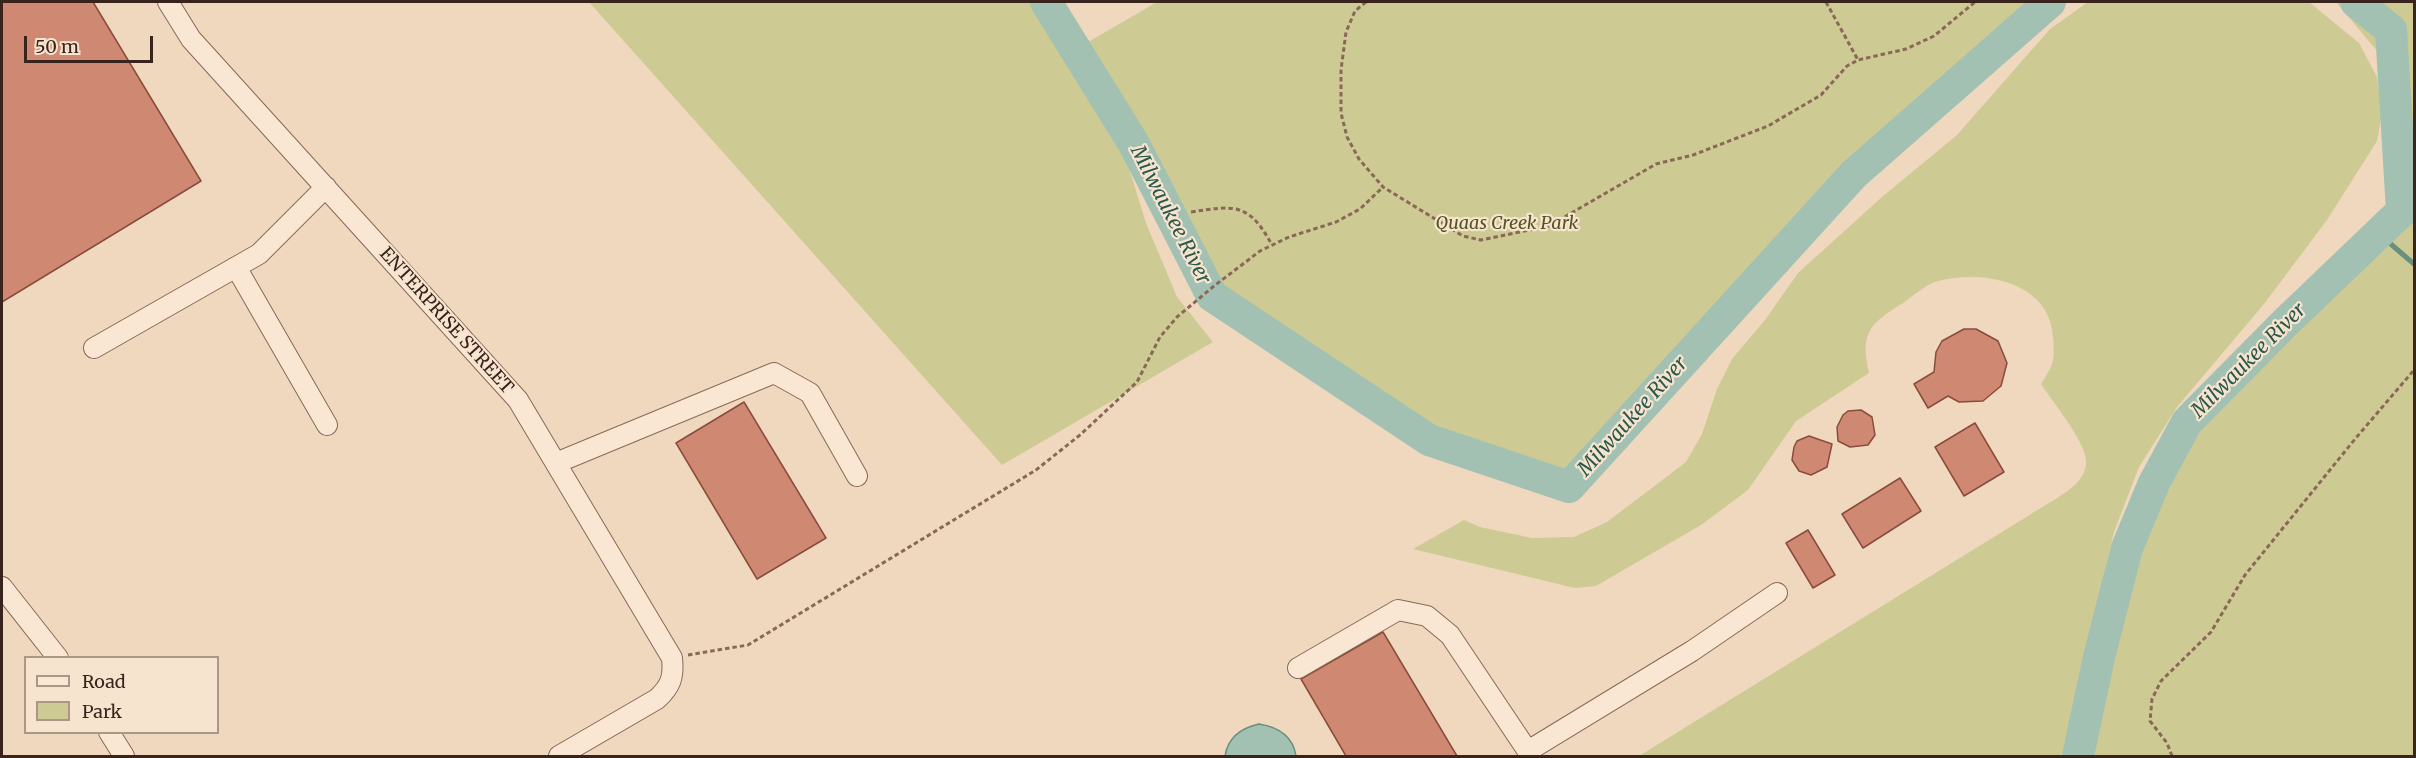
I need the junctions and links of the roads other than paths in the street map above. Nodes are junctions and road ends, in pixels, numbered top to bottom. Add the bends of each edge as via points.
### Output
1 (168, 2) edge
2 (326, 187) junction
3 (236, 267) junction
4 (94, 348) dead end
5 (327, 425) dead end
6 (556, 463) junction
7 (857, 476) dead end
8 (2, 587) edge
9 (1777, 593) dead end
10 (56, 656) edge
11 (1298, 668) dead end
12 (110, 734) edge
13 (570, 754) edge
14 (1529, 754) edge
15 (123, 756) edge

1 - 2 street, ENTERPRISE STREET via 190,39
2 - 3 street via 259,254
2 - 6 street, ENTERPRISE STREET via 518,400
3 - 4 street
3 - 5 street
6 - 7 street via 774,373 810,393
6 - 13 street, ENTERPRISE STREET via 673,666 669,688 657,699
8 - 10 street
9 - 14 street
11 - 14 street via 1398,610 1427,616 1450,635
12 - 15 street

